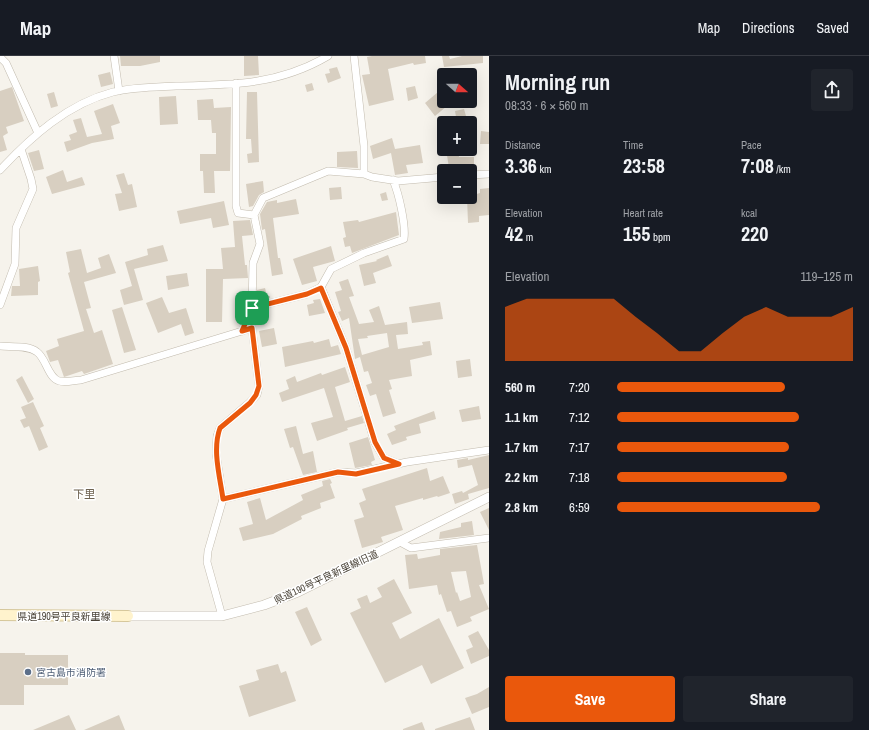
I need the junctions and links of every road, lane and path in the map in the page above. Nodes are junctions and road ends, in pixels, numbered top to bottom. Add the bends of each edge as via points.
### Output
1 (114, 56) edge
2 (328, 56) edge
3 (354, 56) edge
4 (0, 57) edge
5 (236, 83) junction
6 (119, 91) junction
7 (38, 133) junction
8 (20, 149) junction
9 (0, 170) edge
10 (364, 174) junction
11 (489, 174) edge
12 (477, 175) edge
13 (437, 177) edge
14 (393, 180) junction
15 (254, 215) junction
16 (321, 288) junction
17 (0, 305) edge
18 (252, 308) junction
19 (242, 331) junction
20 (0, 346) edge
21 (489, 450) edge
22 (399, 464) junction
23 (489, 497) edge
24 (223, 499) junction
25 (489, 538) edge
26 (400, 542) junction
27 (0, 615) edge
28 (128, 616) joint
29 (222, 616) junction

1 - 6 street
2 - 5 street via 288,75
3 - 10 street
4 - 7 street via 6,63
5 - 6 street
5 - 15 street via 236,206 238,214
6 - 7 street via 97,97 70,110
7 - 8 street
8 - 9 street
8 - 17 street via 33,189 16,228 15,264
10 - 14 street
10 - 15 street via 328,171 263,198
11 - 12 street
13 - 14 street
14 - 16 street via 398,192 404,240 364,253 331,269
15 - 18 street via 260,244 253,263
16 - 18 street
16 - 22 street via 346,348 375,442 384,458
18 - 19 street
19 - 20 street via 81,380 58,381 36,350
19 - 24 street via 252,328 259,386 256,395 220,428 217,436 216,453
21 - 22 street
22 - 24 street via 356,474 338,472
23 - 26 street, 県道190号平良新里線旧道
24 - 29 street via 207,562
25 - 26 street via 411,548
26 - 29 street, 県道190号平良新里線旧道 via 292,595
27 - 28 main road, 県道190号平良新里線
28 - 29 street, 県道190号平良新里線旧道

